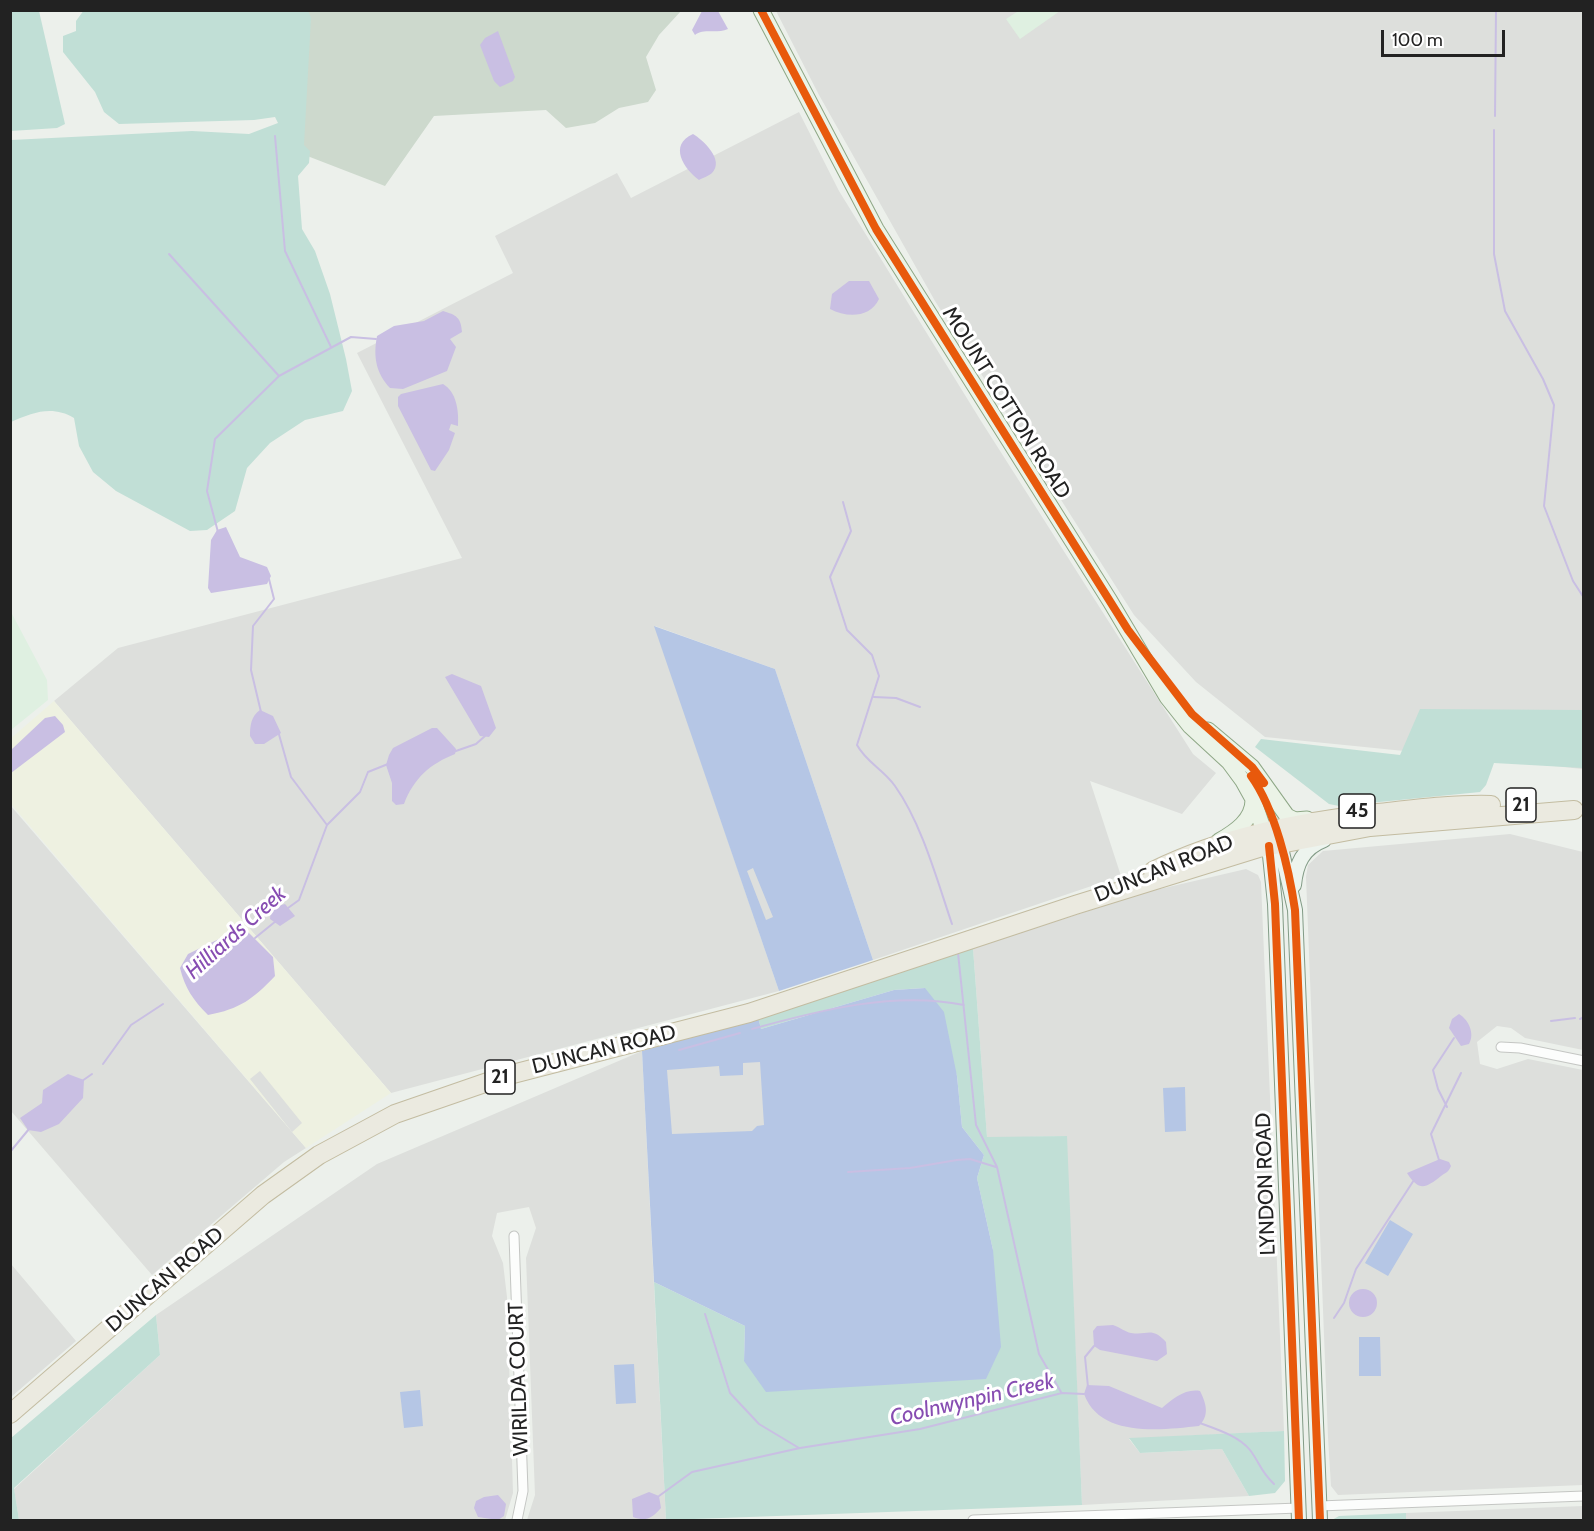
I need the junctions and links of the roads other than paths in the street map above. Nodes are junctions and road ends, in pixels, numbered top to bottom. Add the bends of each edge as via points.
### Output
1 (761, 10) edge
2 (1128, 630) junction
3 (1149, 659) junction
4 (1253, 799) junction
5 (1467, 805) junction
6 (1579, 811) edge
7 (1430, 821) junction
8 (1272, 837) junction
9 (1211, 846) junction
10 (1075, 905) junction
11 (1295, 909) junction
12 (1298, 1004) junction
13 (1277, 1005) junction
14 (1501, 1047) dead end
15 (1584, 1061) edge
16 (514, 1236) dead end
17 (10, 1414) edge
18 (1584, 1496) edge
19 (1299, 1514) edge
20 (1319, 1514) edge
21 (517, 1521) edge
22 (973, 1521) edge

1 - 2 main road, MOUNT COTTON ROAD / 45 via 876,229
2 - 3 main road, MOUNT COTTON ROAD / 45
2 - 4 main road, MOUNT COTTON ROAD / 45 via 1179,714 1237,771
3 - 5 main road, MOUNT COTTON ROAD / 45 via 1200,723 1257,773 1290,818 1300,820 1426,804
3 - 8 main road, LYNDON ROAD via 1190,718 1251,776 1260,791
4 - 8 main road, MOUNT COTTON ROAD / 45
4 - 9 main road via 1253,809 1246,820
5 - 6 highway, MOUNT COTTON ROAD / 21 via 1530,805
5 - 8 highway, DUNCAN ROAD / 21 via 1364,815
6 - 7 highway, MOUNT COTTON ROAD / 21
7 - 8 highway, MOUNT COTTON ROAD / 21
7 - 11 main road via 1313,844 1305,851 1296,873
8 - 9 highway, DUNCAN ROAD / 21
8 - 10 highway, DUNCAN ROAD / 21
8 - 11 main road, LYNDON ROAD
8 - 13 main road, LYNDON ROAD
9 - 10 highway, DUNCAN ROAD / 21
10 - 17 highway, DUNCAN ROAD / 21 via 749,1013 505,1076 395,1114 319,1155 263,1195
11 - 12 main road, LYNDON ROAD
12 - 13 main road
12 - 20 main road, LYNDON ROAD
13 - 19 main road, LYNDON ROAD
14 - 15 street
16 - 21 street, WIRILDA COURT via 523,1485
18 - 20 street
19 - 20 main road
19 - 22 street

